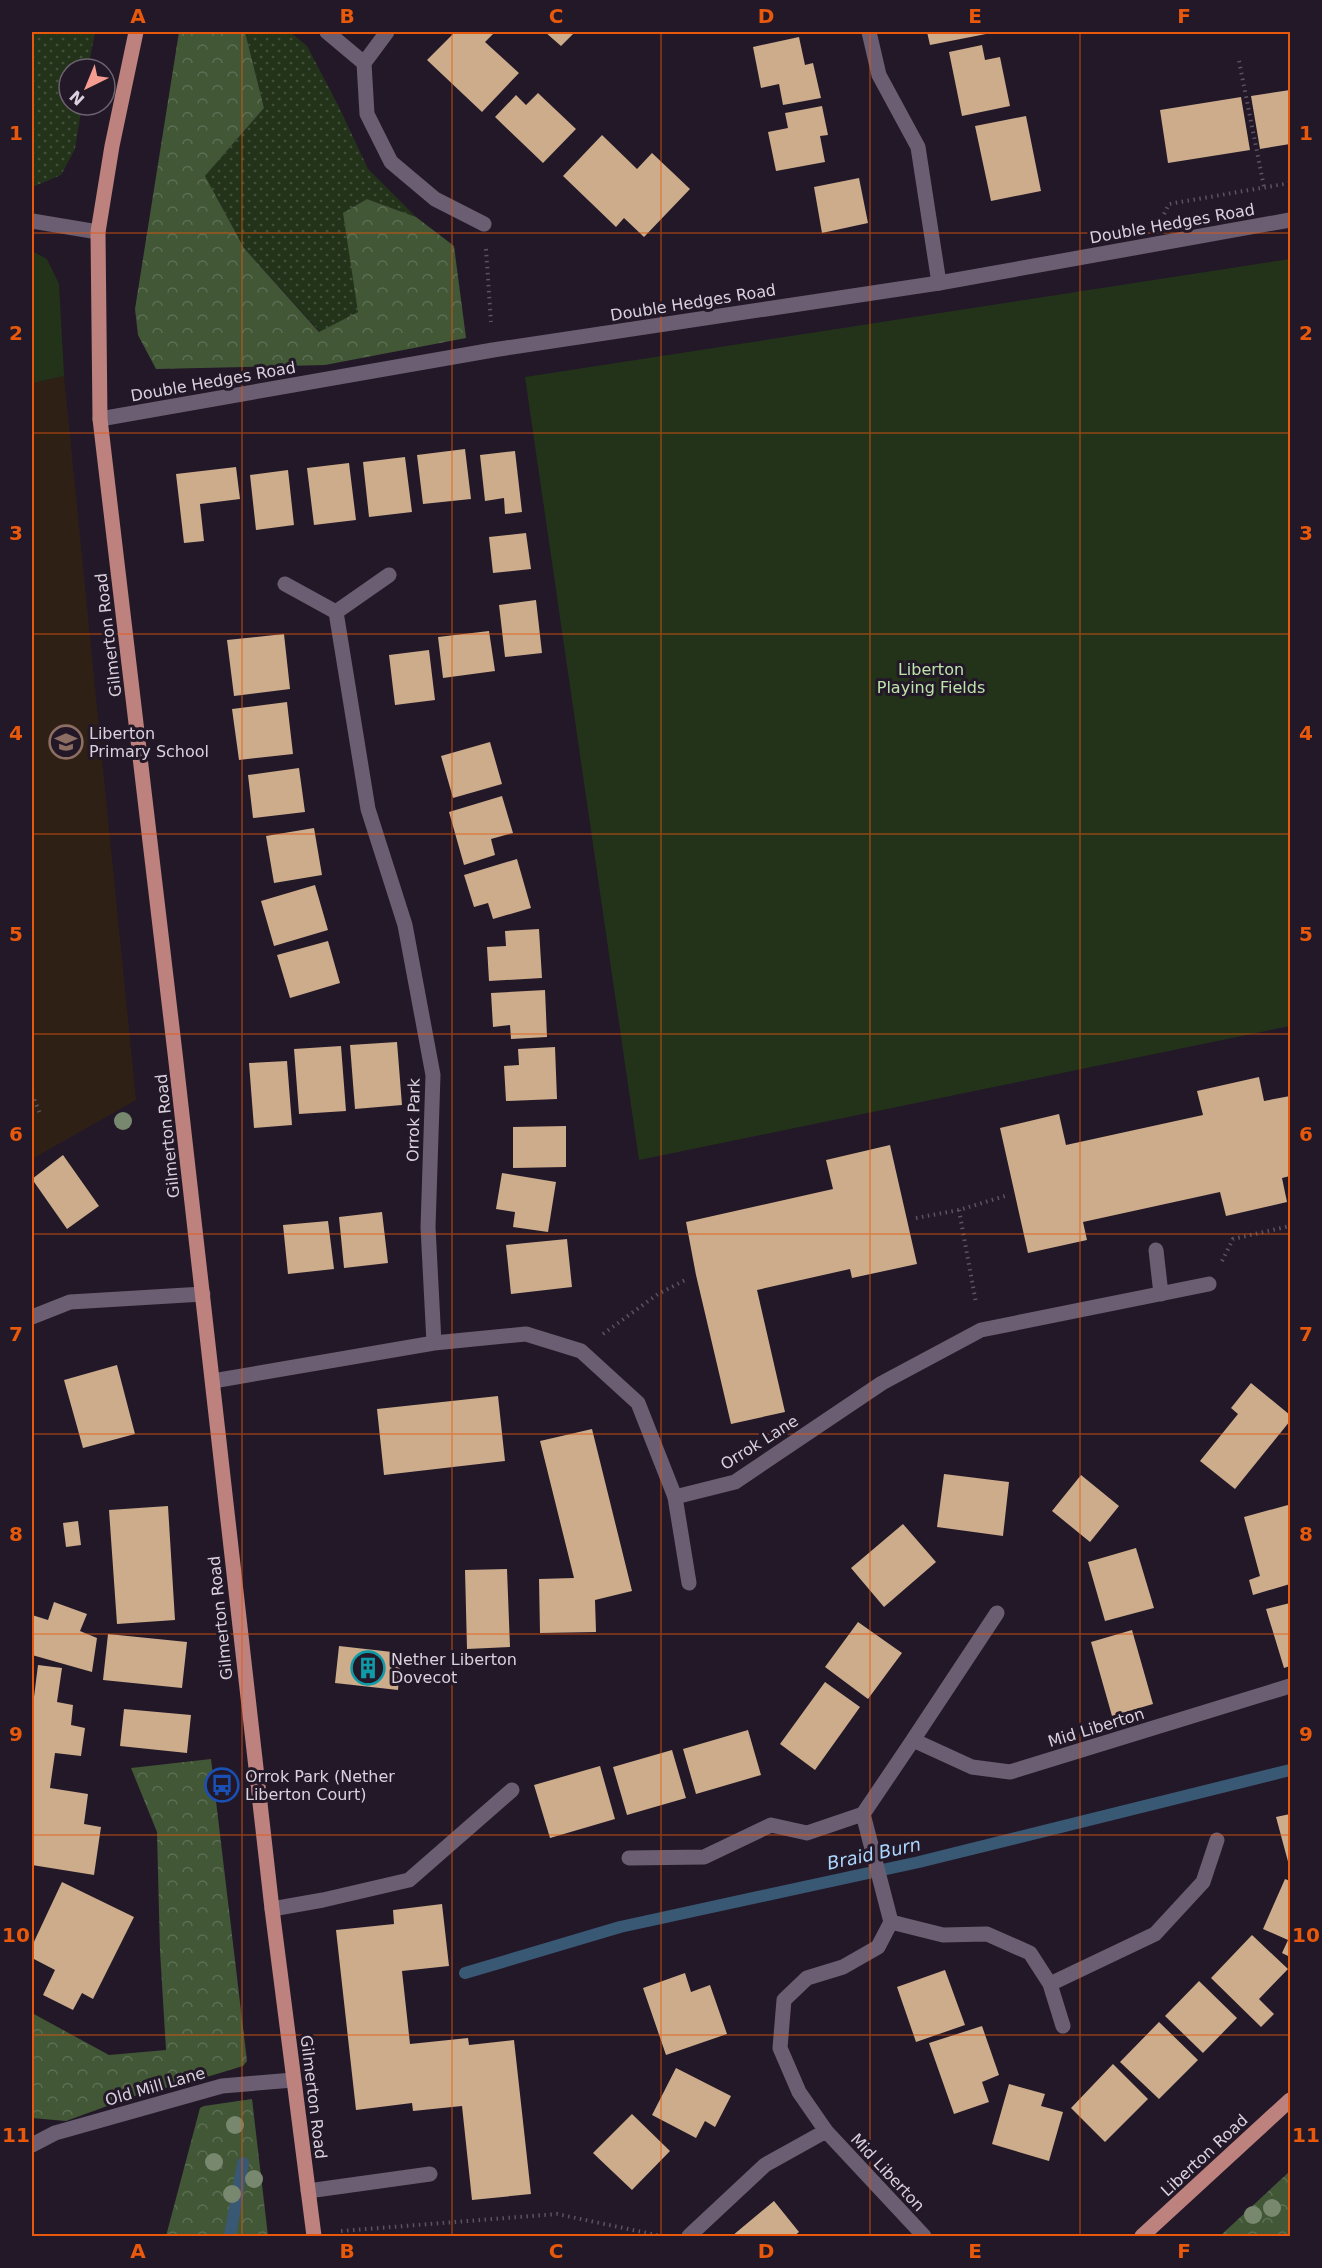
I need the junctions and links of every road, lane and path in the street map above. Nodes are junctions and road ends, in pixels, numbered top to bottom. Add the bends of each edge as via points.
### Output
1 (136, 32) edge
2 (327, 32) edge
3 (387, 32) edge
4 (869, 32) edge
5 (1239, 61) dead end
6 (364, 63) junction
7 (1290, 183) edge
8 (1264, 187) junction
9 (1290, 220) edge
10 (32, 221) edge
11 (484, 224) joint
12 (98, 232) junction
13 (1148, 246) junction
14 (939, 283) junction
15 (493, 350) junction
16 (100, 419) junction
17 (389, 575) dead end
18 (285, 584) dead end
19 (336, 612) junction
20 (32, 1094) edge
21 (41, 1116) dead end
22 (1005, 1196) dead end
23 (958, 1210) junction
24 (916, 1218) dead end
25 (1290, 1226) edge
26 (1156, 1250) dead end
27 (687, 1279) dead end
28 (1209, 1284) joint
29 (203, 1294) junction
30 (1161, 1294) junction
31 (32, 1317) edge
32 (981, 1330) junction
33 (434, 1343) junction
34 (581, 1351) junction
35 (213, 1381) junction
36 (675, 1497) junction
37 (689, 1583) dead end
38 (997, 1613) dead end
39 (1290, 1686) edge
40 (913, 1740) junction
41 (512, 1790) dead end
42 (863, 1814) junction
43 (1217, 1840) dead end
44 (630, 1858) dead end
45 (272, 1909) junction
46 (891, 1922) junction
47 (1050, 1984) junction
48 (1063, 2026) dead end
49 (293, 2080) junction
50 (1290, 2100) edge
51 (826, 2131) junction
52 (32, 2145) edge
53 (430, 2174) dead end
54 (308, 2191) junction
55 (314, 2235) edge
56 (663, 2236) edge
57 (689, 2236) edge
58 (924, 2236) edge
59 (1142, 2236) edge

1 - 12 main road, Gilmerton Road
2 - 6 street
3 - 6 street
4 - 14 street via 879,75 918,147
5 - 8 path
6 - 11 street via 367,114 392,162 435,199
7 - 8 path
8 - 13 path via 1169,204
9 - 13 street, Double Hedges Road
10 - 12 street
11 - 15 path
12 - 16 main road, Gilmerton Road
13 - 14 street, Double Hedges Road
14 - 15 street, Double Hedges Road
15 - 16 street, Double Hedges Road
16 - 29 main road, Gilmerton Road
17 - 19 street
18 - 19 street
19 - 33 street, Orrok Park via 368,809 405,925 433,1075 428,1227
20 - 21 path
22 - 23 path
23 - 24 path
23 - 32 path
25 - 28 path via 1233,1239
26 - 30 street
27 - 34 path via 658,1294
28 - 30 street, Orrok Lane
29 - 31 street via 70,1302
29 - 35 main road, Gilmerton Road
30 - 32 street, Orrok Lane
32 - 36 street, Orrok Lane via 882,1383 735,1482
33 - 34 street via 526,1334
33 - 35 street
34 - 36 street via 638,1403
35 - 45 main road, Gilmerton Road
36 - 37 street
38 - 40 street
39 - 40 street, Mid Liberton via 1010,1772 972,1767
40 - 42 street
41 - 45 street via 409,1880
42 - 44 street via 807,1833 771,1825 704,1857
42 - 46 street
43 - 47 street via 1203,1882 1155,1934
45 - 49 main road, Gilmerton Road
46 - 47 street via 943,1935 987,1934 1030,1953
46 - 51 street, Mid Liberton via 878,1947 843,1967 807,1978 784,2000 780,2048 799,2092
47 - 48 street
49 - 52 street, Old Mill Lane via 222,2086 55,2133
49 - 54 main road, Gilmerton Road
50 - 59 main road, Liberton Road
51 - 57 street, Mid Liberton via 765,2165
51 - 58 street, Mid Liberton
53 - 54 street
54 - 55 main road, Gilmerton Road
55 - 56 path via 557,2214

